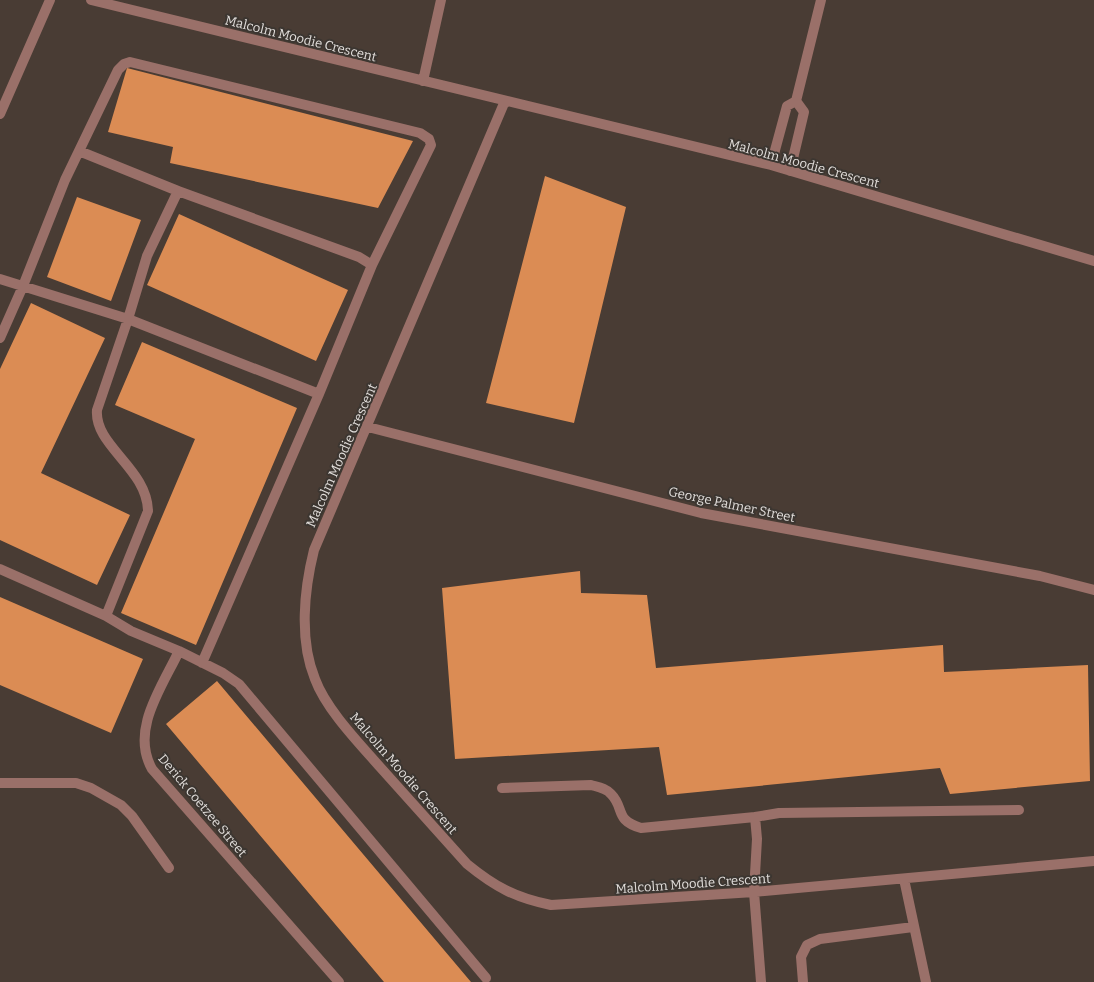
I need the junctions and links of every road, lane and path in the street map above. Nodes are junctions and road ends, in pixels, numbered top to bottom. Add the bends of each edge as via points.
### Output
1 (50, 0) edge
2 (91, 0) edge
3 (441, 0) edge
4 (821, 0) edge
5 (423, 81) junction
6 (505, 101) junction
7 (796, 102) junction
8 (0, 114) edge
9 (79, 151) junction
10 (771, 165) junction
11 (790, 171) junction
12 (178, 191) junction
13 (1094, 261) edge
14 (372, 265) junction
15 (0, 279) edge
16 (23, 286) junction
17 (128, 319) junction
18 (0, 338) edge
19 (319, 394) junction
20 (368, 428) junction
21 (0, 569) edge
22 (1094, 590) edge
23 (106, 616) junction
24 (179, 651) junction
25 (202, 663) junction
26 (0, 783) edge
27 (502, 788) dead end
28 (1019, 810) dead end
29 (755, 817) junction
30 (1094, 861) edge
31 (168, 868) dead end
32 (904, 879) junction
33 (754, 892) junction
34 (913, 927) junction
35 (486, 978) dead end
36 (339, 982) edge
37 (761, 982) edge
38 (803, 982) edge
39 (926, 982) edge

1 - 8 street
2 - 5 street, Malcolm Moodie Crescent
3 - 5 street
4 - 7 street
5 - 6 street, Malcolm Moodie Crescent
6 - 10 street, Malcolm Moodie Crescent
6 - 20 street, Malcolm Moodie Crescent
7 - 10 street via 787,106
7 - 11 street via 804,112
9 - 12 street
9 - 14 street via 118,70 130,62 420,133 429,139 431,145
9 - 16 street
10 - 11 street, Malcolm Moodie Crescent
11 - 13 street, Malcolm Moodie Crescent
12 - 14 street
12 - 17 street via 147,256
14 - 19 street
15 - 16 street
16 - 17 street
16 - 18 street
17 - 19 street
17 - 23 street via 97,410 97,418 109,441 143,485 148,511
19 - 25 street
20 - 22 street, George Palmer Street via 702,513 1040,576
20 - 33 street, Malcolm Moodie Crescent via 314,550 304,605 306,644 314,678 350,733 467,864 488,881 526,900 551,905
21 - 23 street
23 - 24 street via 131,631
24 - 25 street
24 - 36 street, Derick Coetzee Street via 147,718 144,740 147,760 152,769
25 - 35 street via 239,684
26 - 31 street via 76,783 91,788 121,805 132,816
27 - 29 street via 591,785 603,788 612,794 622,817 631,825 641,828
28 - 29 street via 779,813
29 - 33 street via 757,840
30 - 32 street, Malcolm Moodie Crescent
32 - 33 street, Malcolm Moodie Crescent
32 - 34 street
33 - 37 street
34 - 38 street via 820,939 807,945 801,957
34 - 39 street

